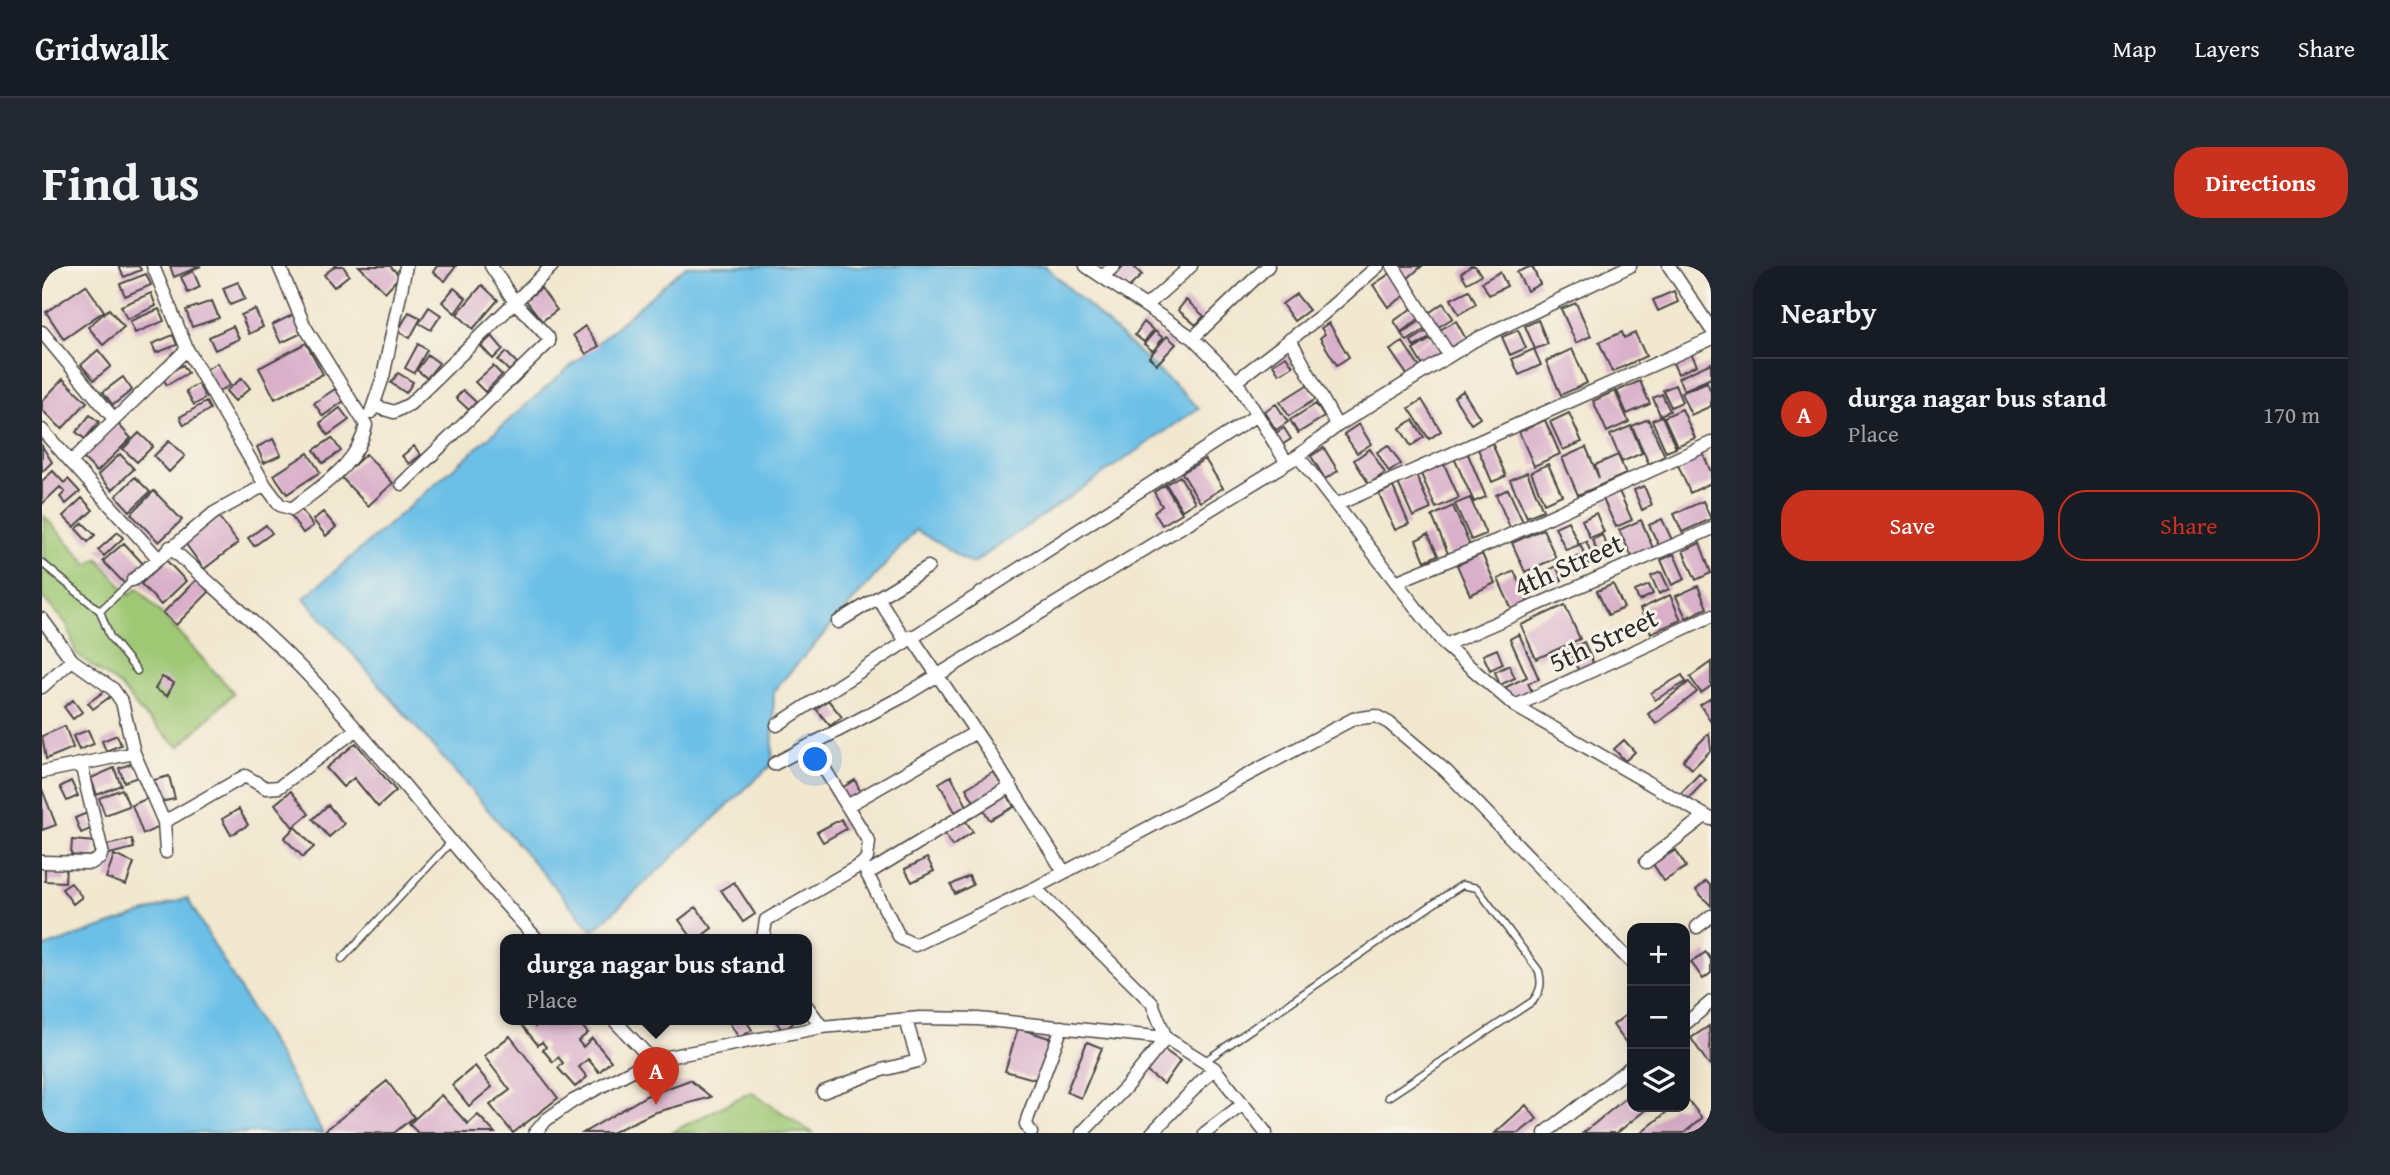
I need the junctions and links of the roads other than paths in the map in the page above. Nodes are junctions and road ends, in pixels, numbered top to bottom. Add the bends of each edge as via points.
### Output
1 (153, 266) edge
2 (279, 266) edge
3 (406, 266) edge
4 (491, 266) edge
5 (552, 266) edge
6 (1086, 266) edge
7 (1114, 266) edge
8 (1191, 266) edge
9 (1268, 266) edge
10 (1378, 266) edge
11 (1393, 266) edge
12 (1630, 266) edge
13 (1672, 267) edge
14 (1102, 277) junction
15 (514, 302) junction
16 (1146, 306) junction
17 (1711, 329) edge
18 (42, 331) edge
19 (1193, 338) junction
20 (1290, 339) junction
21 (1711, 339) edge
22 (187, 349) junction
23 (1445, 349) dead end
24 (1236, 381) junction
25 (374, 406) junction
26 (1257, 415) junction
27 (114, 419) junction
28 (366, 425) junction
29 (1337, 426) junction
30 (42, 430) edge
31 (1711, 443) edge
32 (1292, 460) junction
33 (71, 462) junction
34 (402, 484) dead end
35 (265, 485) junction
36 (1338, 504) junction
37 (1711, 529) edge
38 (170, 547) junction
39 (157, 557) junction
40 (42, 563) edge
41 (929, 567) dead end
42 (133, 580) joint
43 (1398, 581) junction
44 (878, 598) junction
45 (100, 611) junction
46 (1711, 615) edge
47 (838, 622) dead end
48 (44, 623) edge
49 (908, 638) junction
50 (1445, 645) junction
51 (72, 660) junction
52 (138, 671) dead end
53 (938, 676) junction
54 (42, 687) edge
55 (1515, 706) junction
56 (777, 724) dead end
57 (356, 730) junction
58 (976, 732) junction
59 (810, 746) junction
60 (134, 753) junction
61 (81, 764) junction
62 (774, 764) dead end
63 (42, 772) edge
64 (1011, 786) junction
65 (847, 806) junction
66 (1708, 817) edge
67 (164, 822) junction
68 (452, 841) junction
69 (166, 852) dead end
70 (42, 862) edge
71 (1646, 862) dead end
72 (864, 869) junction
73 (1064, 872) junction
74 (1035, 888) junction
75 (1711, 916) edge
76 (1697, 927) dead end
77 (533, 934) edge
78 (762, 934) edge
79 (1627, 958) edge
80 (342, 959) dead end
81 (1711, 1002) edge
82 (812, 1012) edge
83 (1690, 1018) edge
84 (906, 1020) junction
85 (619, 1025) edge
86 (822, 1027) junction
87 (1062, 1027) junction
88 (1166, 1038) junction
89 (652, 1060) junction
90 (1209, 1065) junction
91 (1627, 1070) edge
92 (822, 1092) dead end
93 (1388, 1097) dead end
94 (1242, 1104) junction
95 (534, 1133) edge
96 (1031, 1133) edge
97 (1082, 1133) edge
98 (1152, 1133) edge
99 (1205, 1133) edge
100 (1266, 1133) edge
101 (1545, 1133) edge

1 - 22 street
2 - 28 street via 305,327
3 - 25 street
4 - 15 street
5 - 15 street
6 - 14 street
7 - 14 street
8 - 16 street
9 - 19 street
10 - 20 street
11 - 23 street
12 - 29 street via 1475,340
13 - 17 street
14 - 16 street
15 - 25 street via 403,410
15 - 34 street via 549,342
16 - 19 street
18 - 27 street
19 - 24 street
20 - 24 street
20 - 29 street
21 - 36 street
22 - 27 street
22 - 35 street
24 - 26 street
25 - 28 street
26 - 32 street
26 - 49 street
27 - 33 street
28 - 35 street via 360,449 345,467 292,509 279,505
29 - 32 street
30 - 33 street
31 - 43 street
32 - 36 street
32 - 53 street
33 - 39 street
35 - 38 street via 214,513
36 - 43 street
37 - 50 street, 4th Street
38 - 39 street
38 - 57 street via 306,673
39 - 42 street
40 - 45 lane
41 - 44 street
42 - 45 lane
43 - 50 street
44 - 47 street
44 - 49 street
45 - 52 lane via 110,637
46 - 55 street, 5th Street
48 - 51 street
49 - 53 street
49 - 56 street
50 - 55 street
51 - 54 street
51 - 60 street via 113,689 122,702
53 - 58 street
53 - 59 street
55 - 66 street
57 - 67 street via 279,788 266,788 245,776
57 - 68 street
58 - 64 street
58 - 65 street
59 - 62 street
59 - 65 street
60 - 61 street
60 - 67 street
61 - 63 street
61 - 70 street via 100,858 91,863
64 - 72 street
64 - 73 street
65 - 72 street via 869,842
66 - 71 street
67 - 69 street
68 - 77 street
68 - 80 lane
72 - 74 street via 900,938 915,945
72 - 78 street via 766,920
73 - 74 street
73 - 79 street via 1353,719 1376,716 1446,771
74 - 88 street via 1152,1003
75 - 76 street
81 - 83 street
82 - 86 street
84 - 86 street
84 - 87 street via 978,1019
84 - 92 street via 918,1062
85 - 89 street
86 - 89 street
87 - 88 street
87 - 96 street via 1028,1117
88 - 90 street
88 - 97 street
89 - 95 street via 573,1101
90 - 93 lane via 1448,894 1462,886 1477,888 1539,971 1540,992
90 - 94 street
90 - 98 street
91 - 101 street
94 - 99 street
94 - 100 street

